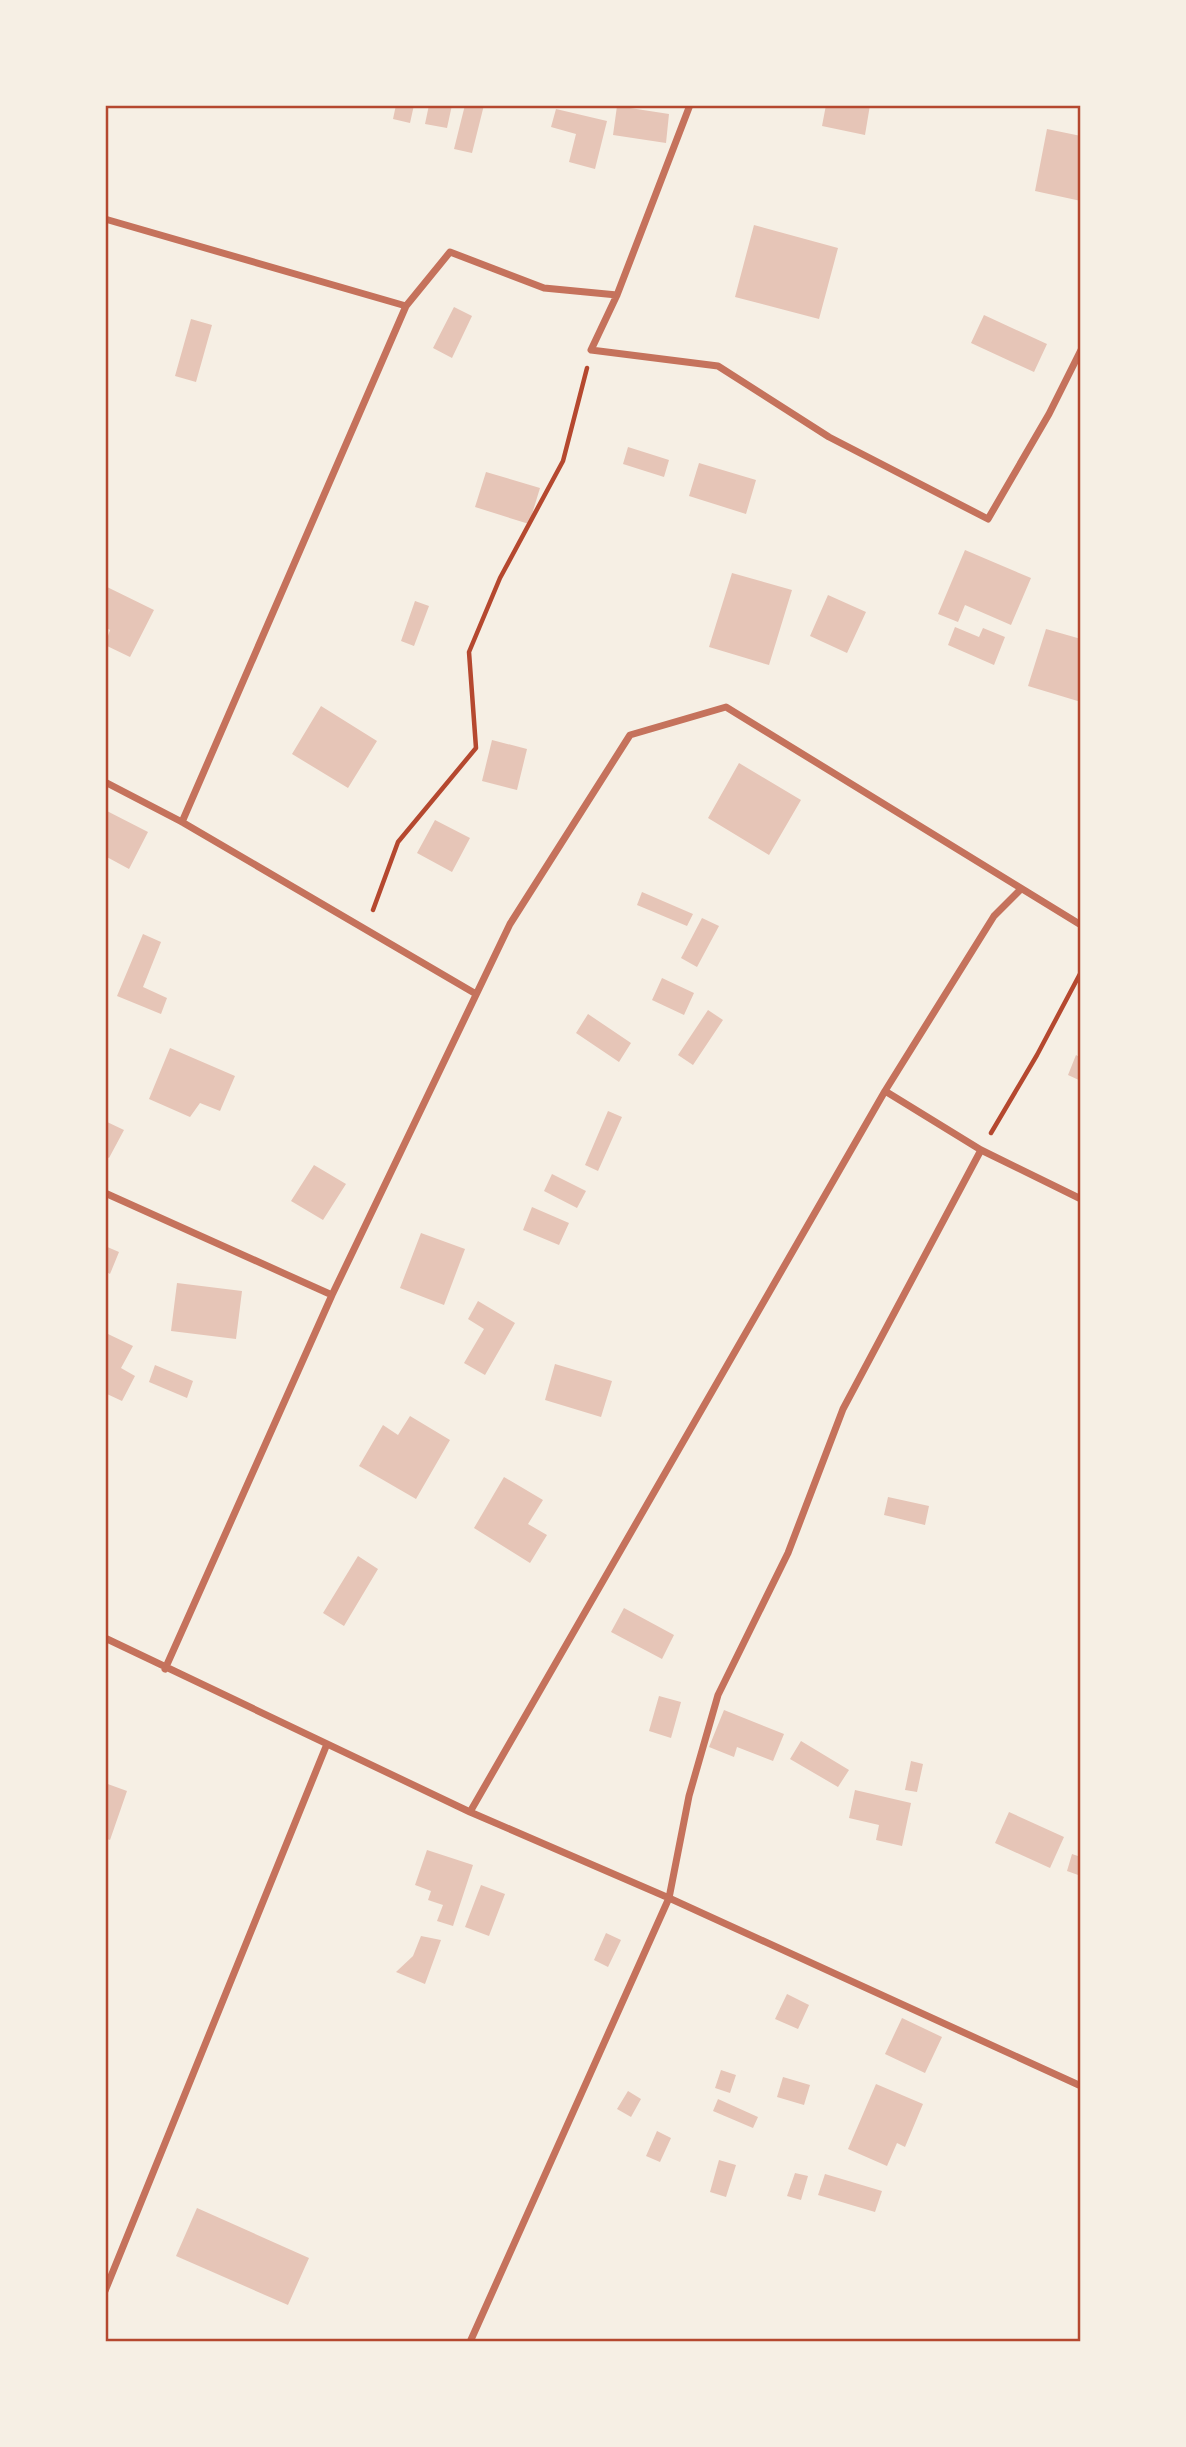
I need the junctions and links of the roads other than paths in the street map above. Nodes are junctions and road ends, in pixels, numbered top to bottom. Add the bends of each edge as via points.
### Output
1 (690, 105) edge
2 (105, 219) edge
3 (617, 295) junction
4 (406, 306) junction
5 (1081, 350) edge
6 (105, 782) edge
7 (182, 822) junction
8 (1021, 889) junction
9 (1081, 925) edge
10 (476, 994) junction
11 (885, 1091) junction
12 (981, 1150) junction
13 (105, 1193) edge
14 (1081, 1199) edge
15 (332, 1295) junction
16 (105, 1638) edge
17 (165, 1669) junction
18 (327, 1744) junction
19 (470, 1812) junction
20 (670, 1898) junction
21 (1081, 2086) edge
22 (105, 2291) edge
23 (470, 2342) edge

1 - 3 street
2 - 4 street
3 - 4 street via 544,288 450,252
3 - 5 street via 591,350 718,366 829,437 988,519
4 - 7 street
6 - 7 street
7 - 10 street
8 - 9 street
8 - 10 street via 726,707 630,735 510,925
8 - 11 street via 994,916
10 - 15 street
11 - 12 street
11 - 19 street
12 - 14 street
12 - 20 street via 843,1409 788,1553 718,1695 690,1796
13 - 15 street
15 - 17 street
16 - 17 street
17 - 18 street
18 - 19 street
18 - 22 street
19 - 20 street
20 - 21 street
20 - 23 street

